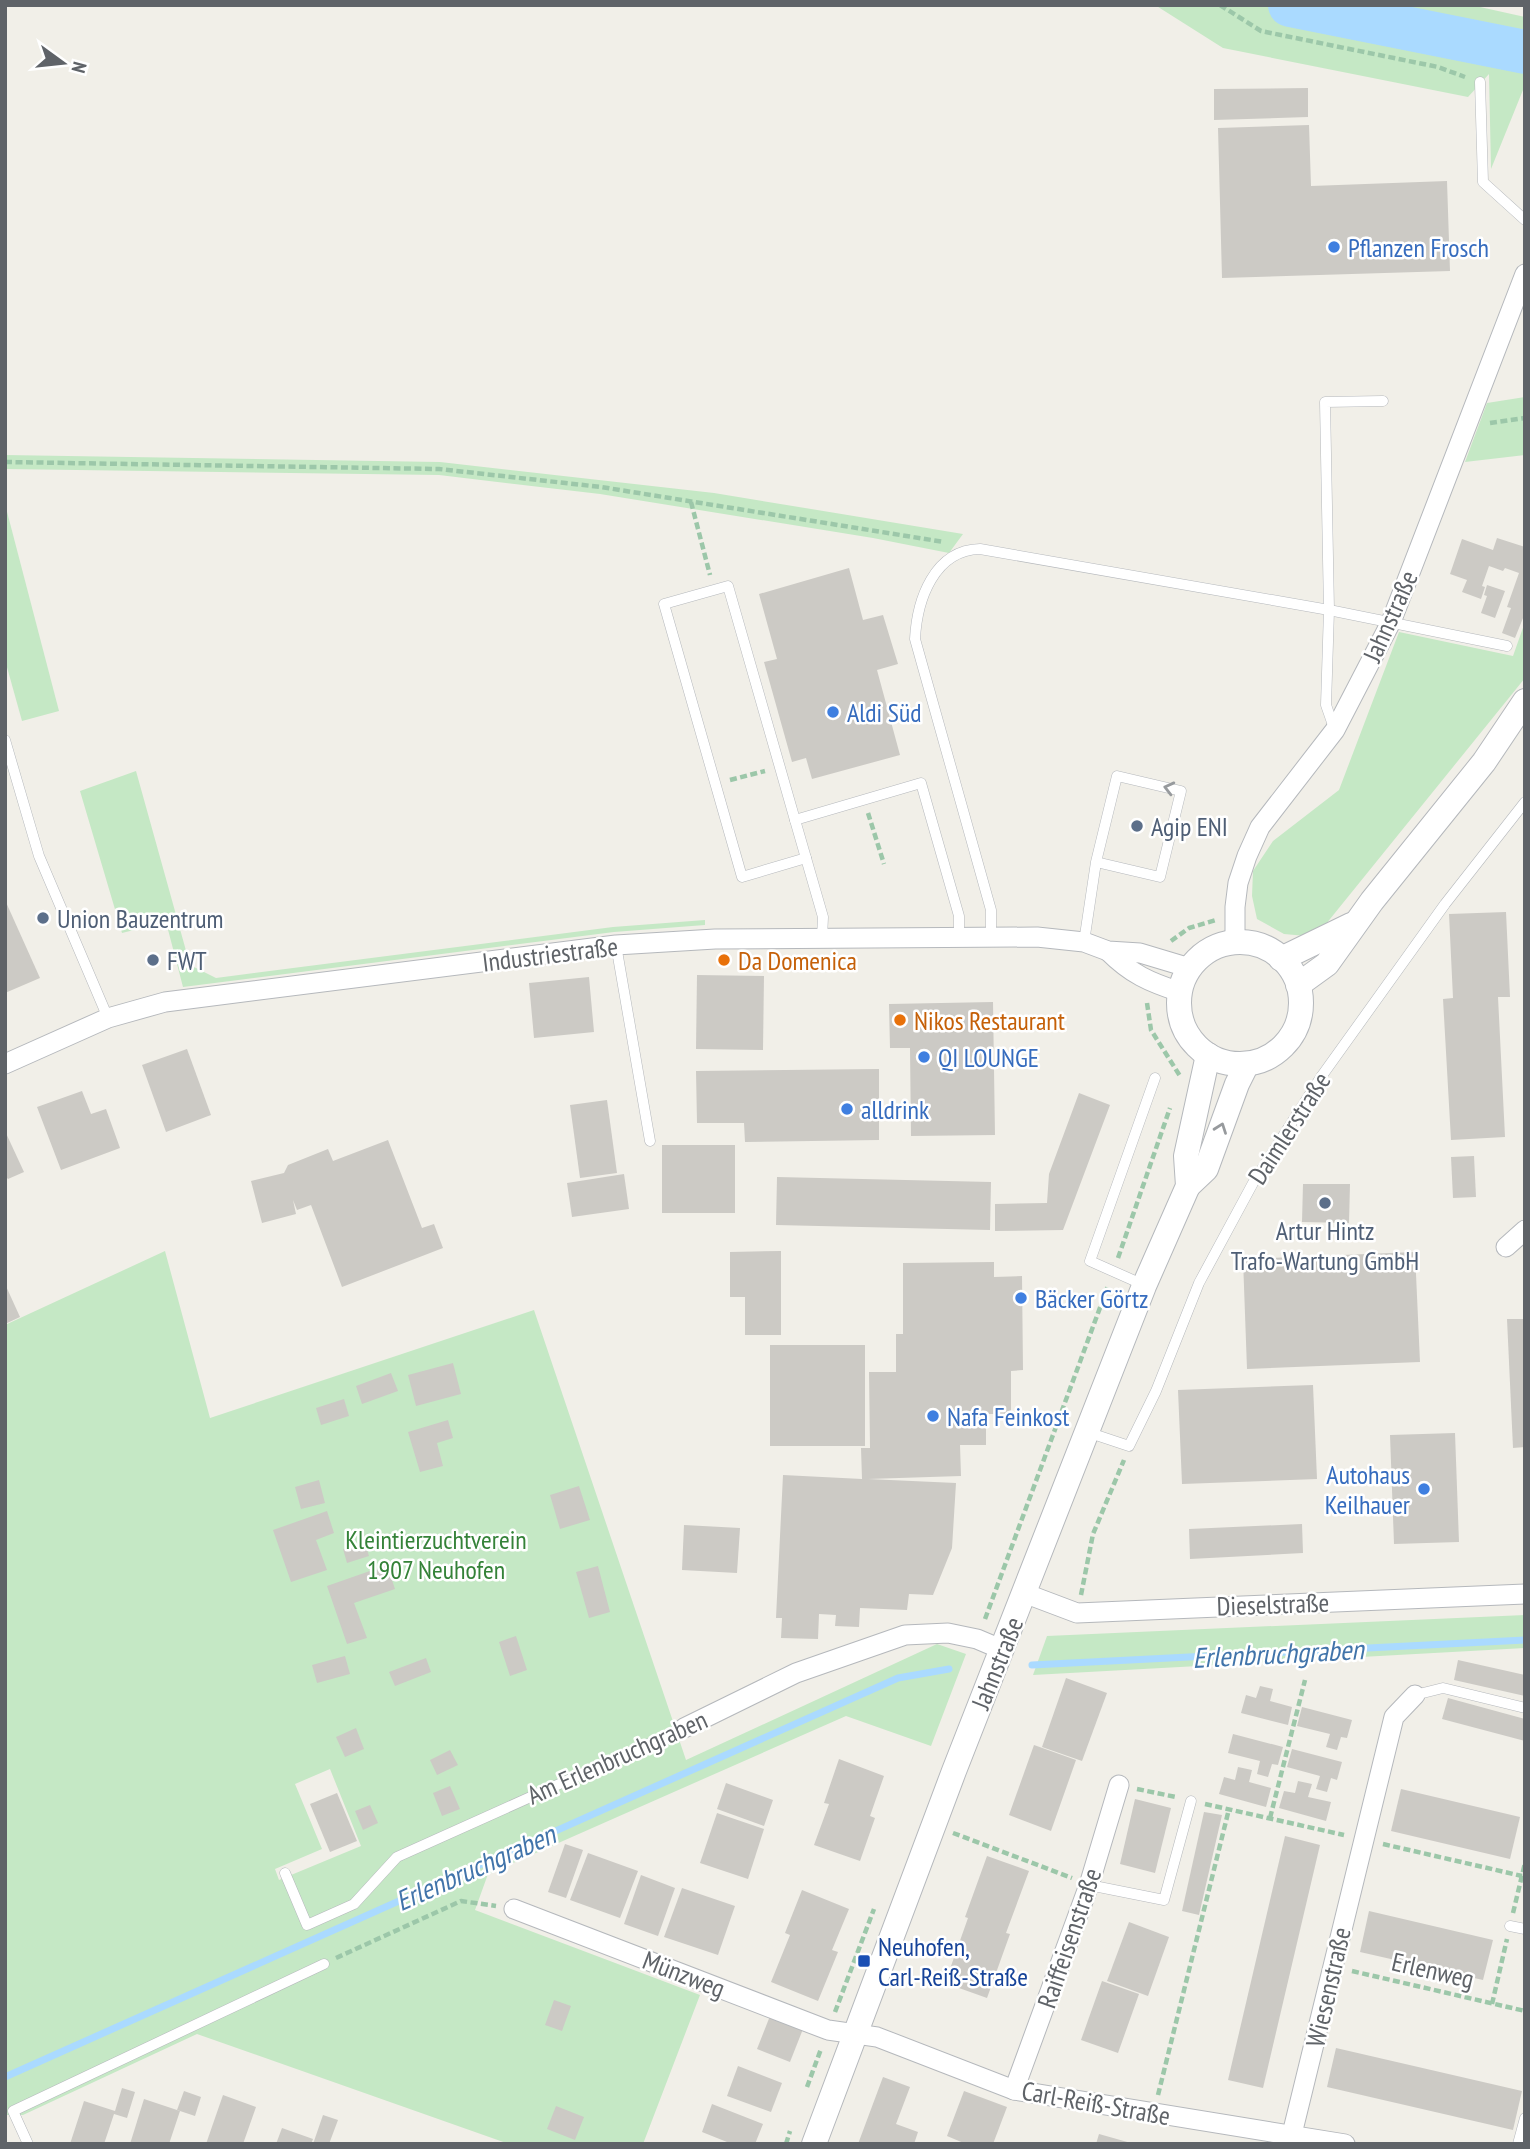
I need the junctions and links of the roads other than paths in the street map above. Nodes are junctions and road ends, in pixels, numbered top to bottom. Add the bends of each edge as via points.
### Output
1 (1480, 82) road end
2 (1525, 220) edge
3 (1525, 274) edge
4 (1382, 401) dead end
5 (1329, 610) junction
6 (1391, 622) junction
7 (1507, 646) dead end
8 (1525, 701) edge
9 (1335, 730) junction
10 (5, 740) edge
11 (1525, 802) edge
12 (795, 820) junction
13 (806, 858) junction
14 (1096, 862) junction
15 (1354, 923) junction
16 (959, 937) junction
17 (991, 937) junction
18 (822, 938) junction
19 (1084, 942) junction
20 (1235, 942) junction
21 (616, 945) junction
22 (1108, 951) junction
23 (1281, 958) junction
24 (1190, 968) junction
25 (1298, 985) junction
26 (1180, 992) junction
27 (108, 1018) junction
28 (1208, 1055) junction
29 (5, 1064) edge
30 (1247, 1064) junction
31 (1155, 1078) dead end
32 (650, 1141) dead end
33 (1188, 1186) junction
34 (1525, 1230) edge
35 (1506, 1247) dead end
36 (1144, 1286) junction
37 (1087, 1432) junction
38 (1024, 1593) junction
39 (1525, 1594) edge
40 (1003, 1650) junction
41 (1415, 1695) joint
42 (1525, 1708) edge
43 (684, 1727) joint
44 (1119, 1785) dead end
45 (1191, 1801) dead end
46 (285, 1872) dead end
47 (1089, 1885) junction
48 (514, 1909) road end
49 (1510, 1926) dead end
50 (1525, 1929) edge
51 (324, 1964) road end
52 (855, 2033) junction
53 (1014, 2090) junction
54 (1525, 2118) edge
55 (1292, 2134) junction
56 (28, 2144) edge
57 (814, 2144) edge
58 (1345, 2144) edge
59 (1518, 2144) edge

1 - 2 lane via 1483,182
3 - 6 street, Jahnstraße
4 - 5 lane via 1325,402
5 - 6 lane
5 - 9 lane via 1326,705
5 - 17 lane via 980,549 969,549 946,561 922,594 915,639 991,910
6 - 7 lane
6 - 9 street, Jahnstraße
8 - 15 street via 1484,762
9 - 20 street, Jahnstraße via 1260,827 1238,883
10 - 27 lane via 39,856
11 - 37 lane, Daimlerstraße via 1321,1076 1253,1183 1199,1283 1129,1446
12 - 13 lane
12 - 13 lane via 728,586 664,604 742,877
12 - 16 lane via 921,783 959,916
13 - 18 lane via 823,917
14 -> 14 lane via 1160,877 1181,791 1117,776
14 - 19 lane
15 - 23 street
15 - 25 street via 1327,964
16 - 17 street, Industriestraße
16 - 18 street, Industriestraße
17 - 19 street, Industriestraße
18 - 21 street, Industriestraße
19 - 22 street, Industriestraße
20 - 23 street via 1252,943
20 - 24 street via 1217,946
21 - 27 street, Industriestraße via 165,1002
21 - 32 lane
22 - 24 street, Industriestraße via 1140,953
22 - 26 street, Industriestraße via 1126,969
23 - 25 street
24 - 26 street
25 - 30 street via 1301,1003 1291,1037 1279,1050
26 - 28 street via 1184,1028
27 - 29 street, Industriestraße
28 - 30 street via 1227,1063
28 - 33 street, Jahnstraße via 1186,1156
33 -> 30 street, Jahnstraße via 1206,1169
31 - 36 lane via 1090,1261
33 - 36 street, Jahnstraße
34 - 35 street
36 - 37 street, Jahnstraße
37 - 38 street, Jahnstraße
38 - 39 street, Dieselstraße via 1077,1613
38 - 40 street, Jahnstraße
40 - 43 street, Am Erlenbruchgraben via 948,1633 905,1634 796,1673
40 - 52 street, Jahnstraße
41 - 42 lane via 1443,1688
41 - 55 street, Wiesenstraße via 1394,1717
43 - 46 lane, Am Erlenbruchgraben via 397,1857 354,1903 307,1925
44 - 47 street, Raiffeisenstraße
45 - 47 lane via 1164,1900
47 - 53 street, Raiffeisenstraße
48 - 52 street, Münzweg via 828,2030
49 - 50 lane
51 - 56 lane via 13,2111
52 - 53 street, Carl-Reiß-Straße via 877,2037
52 - 57 street, Jahnstraße
53 - 55 street, Carl-Reiß-Straße
54 - 59 lane
55 - 58 street, Carl-Reiß-Straße

